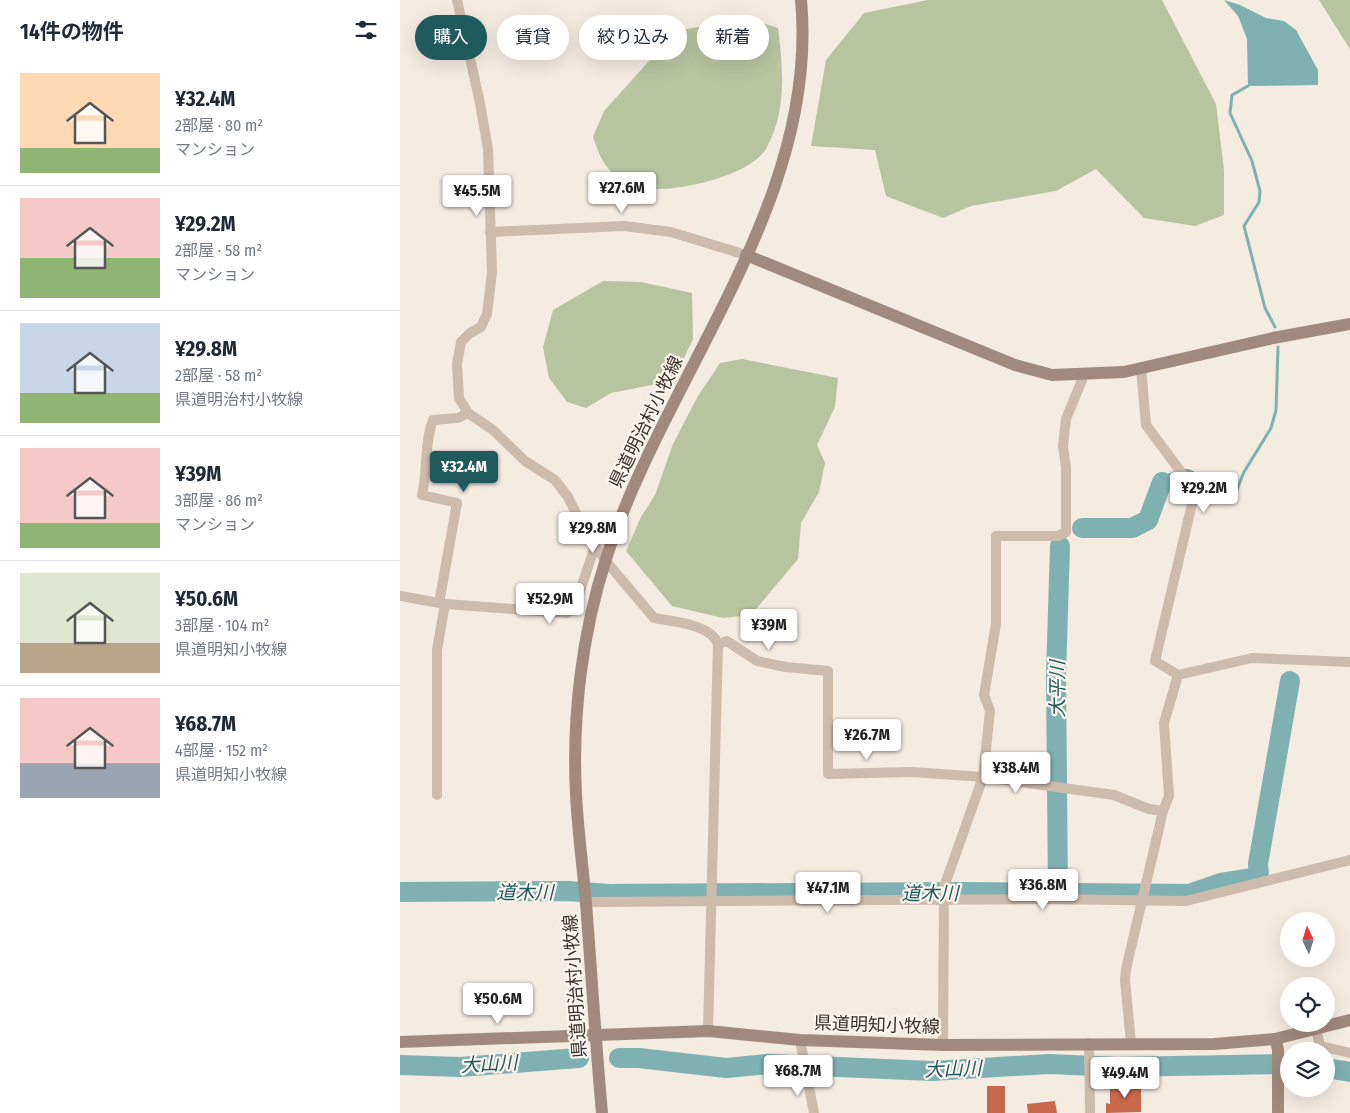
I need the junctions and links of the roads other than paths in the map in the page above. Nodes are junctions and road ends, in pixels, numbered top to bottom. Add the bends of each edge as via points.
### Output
1 (457, 0) edge
2 (801, 0) edge
3 (490, 232) junction
4 (746, 255) junction
5 (1350, 324) edge
6 (1141, 368) junction
7 (1084, 375) junction
8 (468, 412) junction
9 (595, 546) junction
10 (605, 560) junction
11 (400, 596) edge
12 (442, 604) junction
13 (718, 644) junction
14 (1350, 662) edge
15 (1178, 675) junction
16 (983, 777) junction
17 (437, 795) dead end
18 (1163, 811) junction
19 (1350, 860) edge
20 (944, 895) junction
21 (712, 900) junction
22 (1142, 901) junction
23 (586, 902) junction
24 (1350, 1020) edge
25 (1335, 1024) edge
26 (708, 1031) junction
27 (1308, 1032) edge
28 (1317, 1032) edge
29 (597, 1034) junction
30 (400, 1042) edge
31 (1131, 1043) junction
32 (1276, 1044) junction
33 (944, 1045) junction
34 (801, 1046) junction
35 (1089, 1047) junction
36 (1350, 1052) edge
37 (602, 1113) edge
38 (814, 1113) edge
39 (1090, 1113) edge
40 (1278, 1113) edge

1 - 3 street via 488,149
2 - 4 main road, 県道明治村小牧線 via 801,68 795,116 779,177
3 - 4 street via 624,226 671,232
3 - 8 street via 492,272 487,314 481,327 461,342 457,364 459,398
4 - 7 main road via 1015,366 1052,375
4 - 10 main road, 県道明治村小牧線 via 632,488
5 - 6 main road
6 - 7 main road
6 - 15 street via 1146,425 1195,491 1155,661
7 - 16 street via 1066,419 1063,446 1066,532 1058,536 996,536 996,624 984,695 990,711
8 - 9 street via 493,430 525,461 555,480
8 - 12 street via 458,418 433,420 429,431 422,495 457,503
9 - 10 street
9 - 12 street via 574,609 567,613
10 - 13 street via 654,618 690,624 708,632
10 - 23 main road, 県道明治村小牧線 via 591,619 576,725 576,794
11 - 12 street
12 - 17 street via 437,650
13 - 16 street via 727,641 757,661 828,671 828,774 912,772
13 - 21 street
14 - 15 street via 1252,658
15 - 18 street via 1164,724 1169,796
16 - 18 street via 1114,795
16 - 20 street
18 - 22 street
19 - 22 street via 1186,901
20 - 21 street
20 - 22 street
20 - 33 street
21 - 23 street
21 - 26 street
22 - 31 street via 1125,980
23 - 29 main road, 県道明治村小牧線
24 - 25 main road, 県道明知小牧線
26 - 29 main road, 県道明知小牧線
26 - 34 main road, 県道明知小牧線
27 - 32 main road, 県道明知小牧線
28 - 36 street via 1320,1046
29 - 30 main road, 県道明知小牧線
29 - 37 main road, 県道明治村小牧線
31 - 32 main road, 県道明知小牧線
31 - 35 main road, 県道明知小牧線
32 - 40 main road
33 - 34 main road, 県道明知小牧線
33 - 35 main road, 県道明知小牧線
34 - 38 street
35 - 39 street

